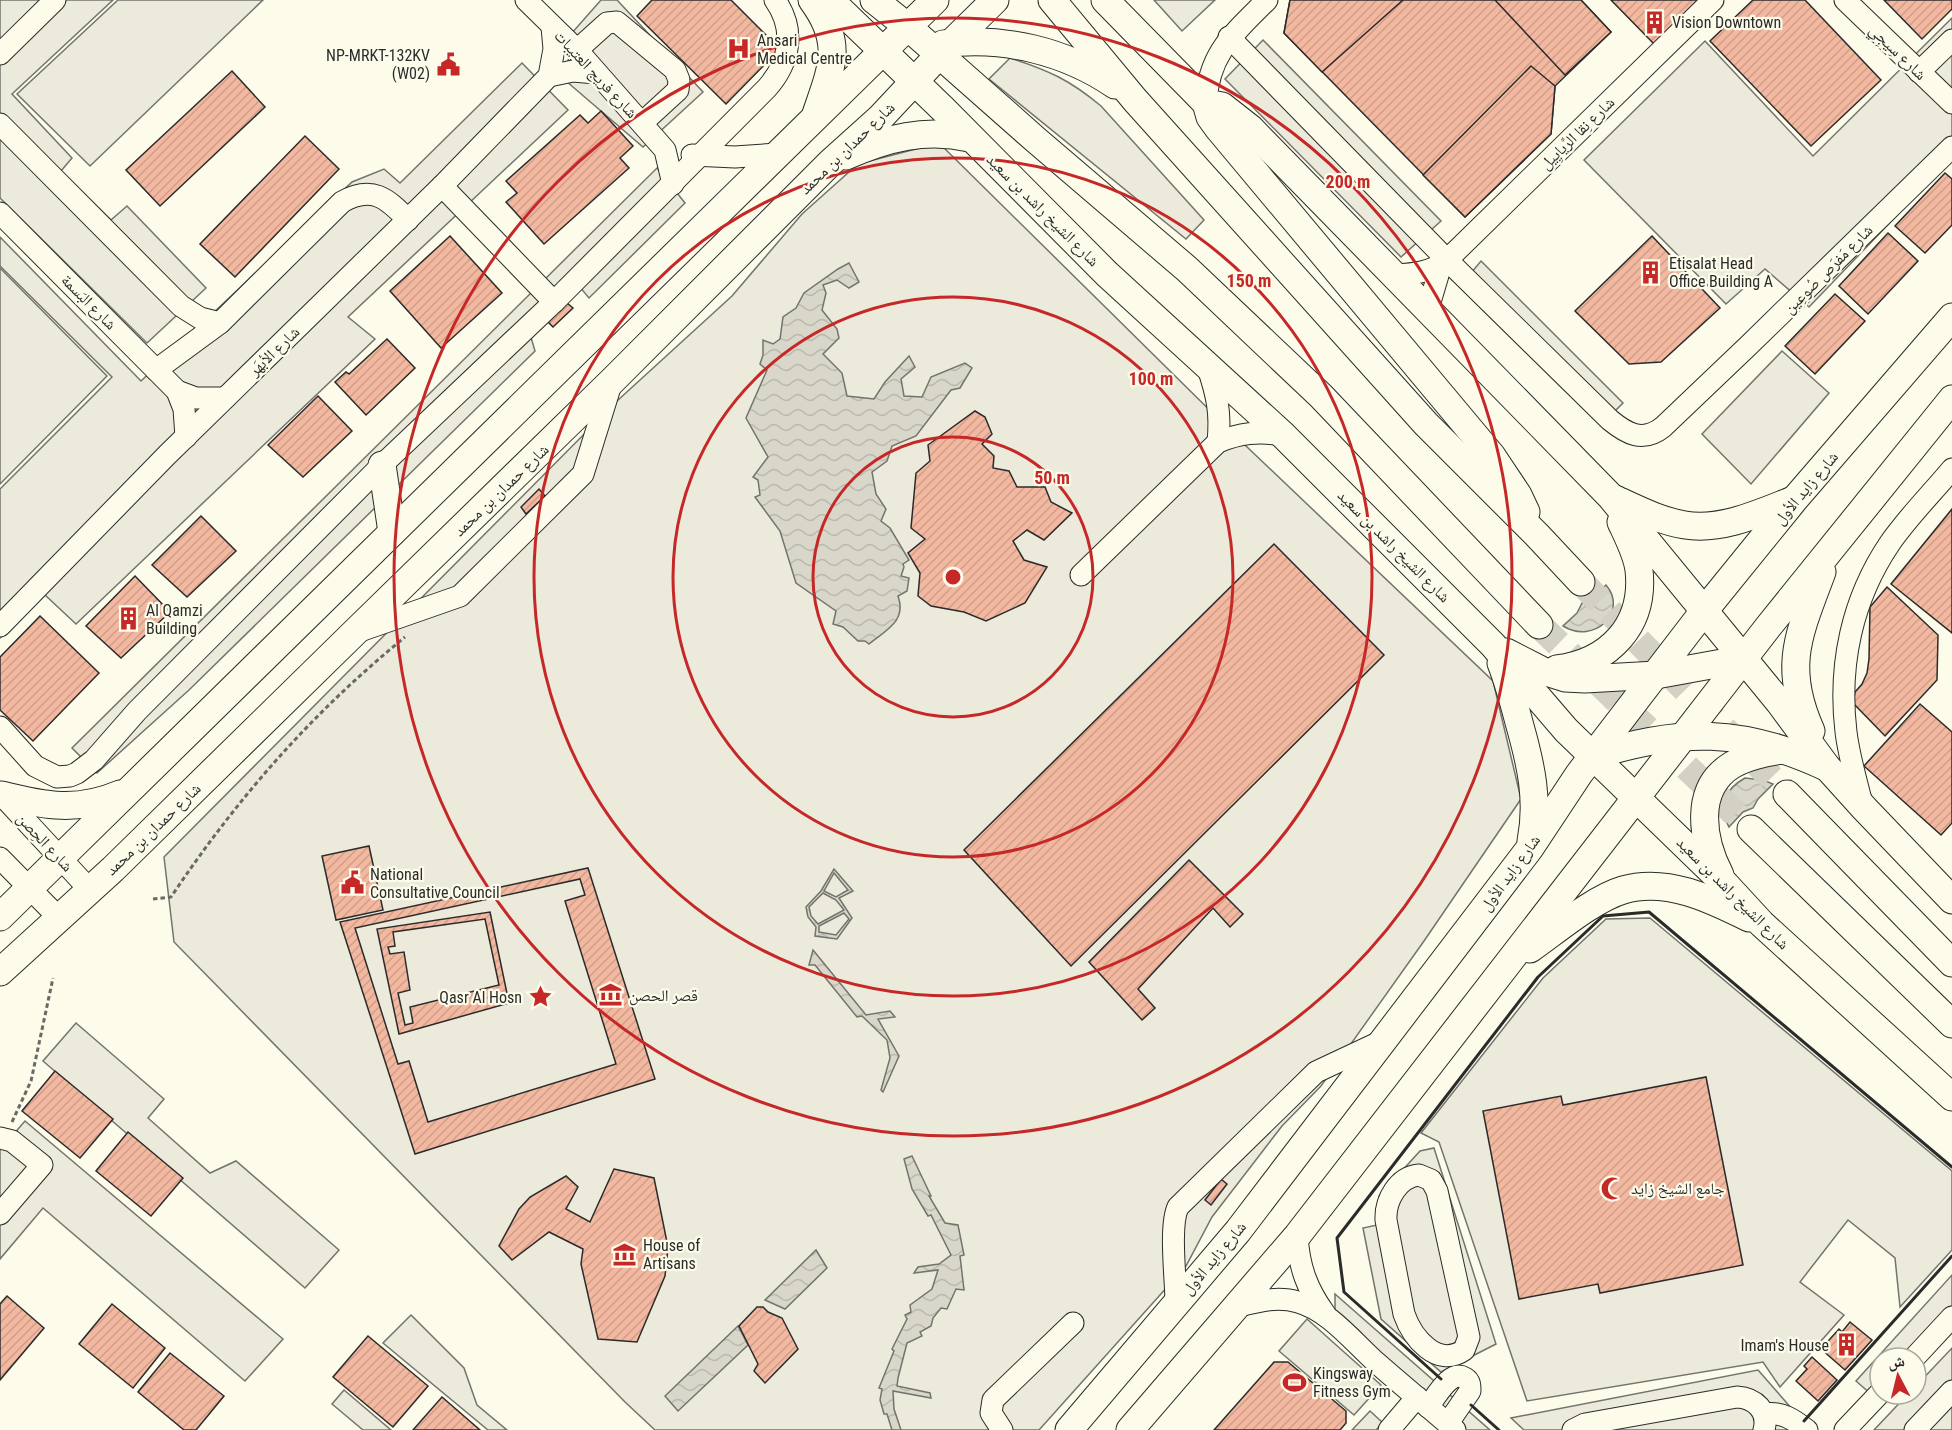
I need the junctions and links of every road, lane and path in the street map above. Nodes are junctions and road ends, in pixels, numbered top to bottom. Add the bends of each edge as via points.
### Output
1 (56, 0) edge
2 (526, 0) edge
3 (775, 0) edge
4 (812, 0) edge
5 (830, 0) edge
6 (874, 0) edge
7 (935, 0) edge
8 (995, 0) edge
9 (1052, 0) edge
10 (1267, 0) edge
11 (1713, 0) edge
12 (1845, 0) edge
13 (1109, 2) edge
14 (552, 27) junction
15 (908, 27) junction
16 (1229, 37) junction
17 (1952, 40) edge
18 (940, 48) junction
19 (577, 50) junction
20 (0, 54) edge
21 (880, 60) junction
22 (1919, 72) junction
23 (596, 73) junction
24 (549, 76) junction
25 (914, 82) junction
26 (1135, 100) junction
27 (1206, 103) junction
28 (1952, 103) edge
29 (814, 119) junction
30 (642, 123) junction
31 (0, 124) edge
32 (970, 138) junction
33 (1952, 147) edge
34 (664, 150) junction
35 (778, 154) junction
36 (700, 156) junction
37 (831, 162) junction
38 (673, 184) junction
39 (442, 186) junction
40 (0, 213) edge
41 (408, 220) junction
42 (1444, 263) junction
43 (1395, 275) junction
44 (554, 302) junction
45 (1428, 309) junction
46 (1952, 317) edge
47 (220, 323) junction
48 (1208, 368) junction
49 (156, 370) junction
50 (612, 381) junction
51 (177, 392) junction
52 (225, 398) junction
53 (1952, 399) edge
54 (1282, 435) junction
55 (186, 436) junction
56 (1218, 442) junction
57 (382, 465) junction
58 (1952, 469) edge
59 (1610, 496) junction
60 (1794, 500) junction
61 (392, 532) junction
62 (1537, 535) junction
63 (1829, 551) junction
64 (1080, 575) dead end
65 (1581, 582) tunnel mouth
66 (1704, 611) junction
67 (1539, 625) tunnel mouth
68 (0, 626) edge
69 (354, 633) junction
70 (409, 634) dead end
71 (1493, 645) junction
72 (1744, 659) junction
73 (1543, 671) junction
74 (1656, 675) junction
75 (0, 727) edge
76 (1686, 735) junction
77 (1786, 749) junction
78 (1593, 756) junction
79 (1827, 767) junction
80 (129, 790) junction
81 (1, 794) edge
82 (1787, 794) tunnel mouth
83 (1636, 798) junction
84 (1864, 808) junction
85 (1751, 829) tunnel mouth
86 (1530, 848) junction
87 (0, 858) edge
88 (59, 858) junction
89 (1726, 885) junction
90 (29, 888) junction
91 (90, 890) junction
92 (153, 899) dead end
93 (1952, 900) edge
94 (0, 917) edge
95 (59, 918) junction
96 (1762, 924) junction
97 (1509, 963) junction
98 (1952, 963) edge
99 (0, 972) edge
100 (53, 978) dead end
101 (1952, 1024) edge
102 (1382, 1041) junction
103 (1952, 1097) edge
104 (2, 1138) edge
105 (0, 1214) edge
106 (1297, 1236) junction
107 (1176, 1303) junction
108 (1239, 1306) junction
109 (1327, 1317) junction
110 (1952, 1317) edge
111 (1073, 1323) dead end
112 (1925, 1346) edge
113 (1459, 1353) junction
114 (1461, 1376) junction
115 (1952, 1391) edge
116 (1423, 1402) junction
117 (1868, 1406) edge
118 (1766, 1425) edge
119 (1451, 1427) edge
120 (1396, 1428) edge
121 (1068, 1429) edge
122 (1002, 1430) edge
123 (1130, 1430) edge
124 (1573, 1430) edge
125 (1807, 1430) edge
126 (1845, 1430) edge
127 (1915, 1430) edge

1 - 20 street
2 - 14 street, شارع فريج العتيبات
3 - 36 street via 788,30 785,62 767,88
4 - 29 main road via 827,22 833,51
5 - 21 main road, شارع الشيخ راشد بن سعيد
6 - 15 main road
7 - 15 main road
8 - 18 main road, شارع حمدان بن محمد
9 - 26 main road
10 - 16 street
11 - 42 street, شارع نِقا الرَّيايِيل
12 - 22 street, شارع سِيجِي
13 - 27 main road
14 - 19 street, شارع فريج العتيبات
14 - 24 street via 554,49
15 - 18 main road
15 - 21 main road
16 - 27 street via 1212,68
16 - 42 street, شارع مَفرَص صُوعِين
17 - 22 street
18 - 21 main road
18 - 25 main road, شارع حمدان بن محمد
18 - 26 main road via 1006,43 1045,51 1102,77
18 - 67 main road via 1187,269 1321,396
19 - 23 street, شارع فريج العتيبات
19 - 30 street via 607,23 617,22 675,70 678,90
21 - 25 main road, شارع الشيخ راشد بن سعيد
21 - 29 main road
22 - 28 street, شارع سِيجِي
23 - 24 street via 573,71
23 - 30 street, شارع فريج العتيبات
24 - 39 street, شارع الأبهَر
25 - 32 main road, شارع الشيخ راشد بن سعيد
25 - 37 main road, شارع حمدان بن محمد
26 - 62 main road via 1426,424
27 - 43 main road via 1222,106 1250,128
27 - 62 main road via 1218,128 1492,456 1518,495
29 - 35 main road
30 - 34 street, شارع فريج العتيبات
31 - 47 street via 181,306 200,318
32 - 37 main road via 925,133 868,147
32 - 48 main road, شارع الشيخ راشد بن سعيد
33 - 42 street, شارع مَفرَص صُوعِين via 1702,390 1650,435 1623,430 1610,420
34 - 36 street
34 - 38 street, شارع فريج العتيبات
35 - 36 street
35 - 61 main road
36 - 38 street
37 - 50 main road, شارع حمدان بن محمد
38 - 44 street
39 - 41 street, شارع الأبهَر
39 - 44 street
40 - 49 street, شارع البَسمة
41 - 47 street via 381,196 351,197
41 - 52 street, شارع الأبهَر
42 - 43 street, شارع نِقا الرَّيايِيل via 1418,273
42 - 45 street
43 - 45 main road
44 - 57 street
45 - 59 main road
46 - 60 main road, شارع زايد الأول
47 - 49 street
48 - 54 main road, شارع الشيخ راشد بن سعيد
48 - 56 street via 1219,407
49 - 51 street, شارع البَسمة
50 - 69 main road, شارع حمدان بن محمد
50 - 69 street via 583,474 460,596
51 - 52 street via 196,398
51 - 55 street, شارع البَسمة via 184,409
52 - 55 street, شارع الأبهَر
53 - 63 main road
54 - 56 street via 1246,433
54 - 71 main road, شارع الشيخ راشد بن سعيد
55 - 68 street, شارع الأبهَر
56 - 64 street
57 - 61 main road
57 - 75 street via 77,773 57,777 35,766
58 - 84 street via 1891,543 1859,602 1848,638 1844,673 1846,732
59 - 60 main road via 1662,519 1699,526 1753,515
59 - 66 main road
59 - 73 main road via 1639,569 1636,608 1629,627 1602,654 1567,668
60 - 66 main road, شارع زايد الأول
61 - 80 main road
62 - 65 main road
63 - 72 main road
63 - 79 main road via 1802,625 1795,675 1800,707
66 - 72 main road
66 - 74 main road, شارع زايد الأول
69 - 91 main road, شارع حمدان بن محمد
70 - 92 path via 336,696 263,773 171,897
71 - 73 main road
71 - 78 main road, شارع الشيخ راشد بن سعيد
71 - 86 main road via 1530,760 1536,806
72 - 74 main road
72 - 76 main road
72 - 79 main road
73 - 74 main road via 1585,679
74 - 78 main road, شارع زايد الأول
76 - 77 main road via 1729,737
76 - 78 main road via 1653,739
76 - 83 main road
77 - 79 main road
77 - 89 main road via 1731,765 1712,785 1706,801 1705,834 1713,862
78 - 83 main road, شارع الشيخ راشد بن سعيد
78 - 86 main road, شارع زايد الأول
79 - 84 main road
80 - 81 main road via 79,807 30,803
80 - 88 main road
81 - 88 street, شارع الحِصن
82 - 98 main road
83 - 89 main road, شارع الشيخ راشد بن سعيد
83 - 97 main road
84 - 93 main road
85 - 101 main road
86 - 102 main road, شارع زايد الأول
87 - 90 street
88 - 90 main road
88 - 91 street, شارع الحِصن
89 - 96 main road, شارع الشيخ راشد بن سعيد
90 - 94 main road
90 - 95 street
91 - 95 main road, شارع حمدان بن محمد
95 - 99 main road, شارع حمدان بن محمد
96 - 97 main road via 1699,895 1644,886 1598,902
96 - 103 main road, شارع الشيخ راشد بن سعيد
97 - 106 main road
100 - 104 path via 31,1081
102 - 107 main road, شارع زايد الأول via 1238,1231
102 - 107 street via 1316,1072 1178,1207 1174,1217
104 - 105 street via 12,1141 42,1165
106 - 108 main road
106 - 109 street via 1301,1271
107 - 121 main road, شارع زايد الأول
108 - 109 street via 1285,1299 1314,1308
108 - 123 main road
109 - 116 street
110 - 112 street
111 - 122 street via 993,1400 991,1413
113 - 113 street via 1469,1337 1437,1191 1431,1180 1412,1176 1394,1192 1386,1212 1404,1314 1424,1346 1440,1355
113 - 114 street
114 - 116 street via 1449,1380
114 - 119 street via 1467,1379 1470,1390
115 - 127 street
116 - 119 street
116 - 120 street
117 - 126 street
118 - 124 street via 1761,1408 1750,1399 1737,1396 1585,1424
118 - 125 street via 1772,1413 1784,1415

